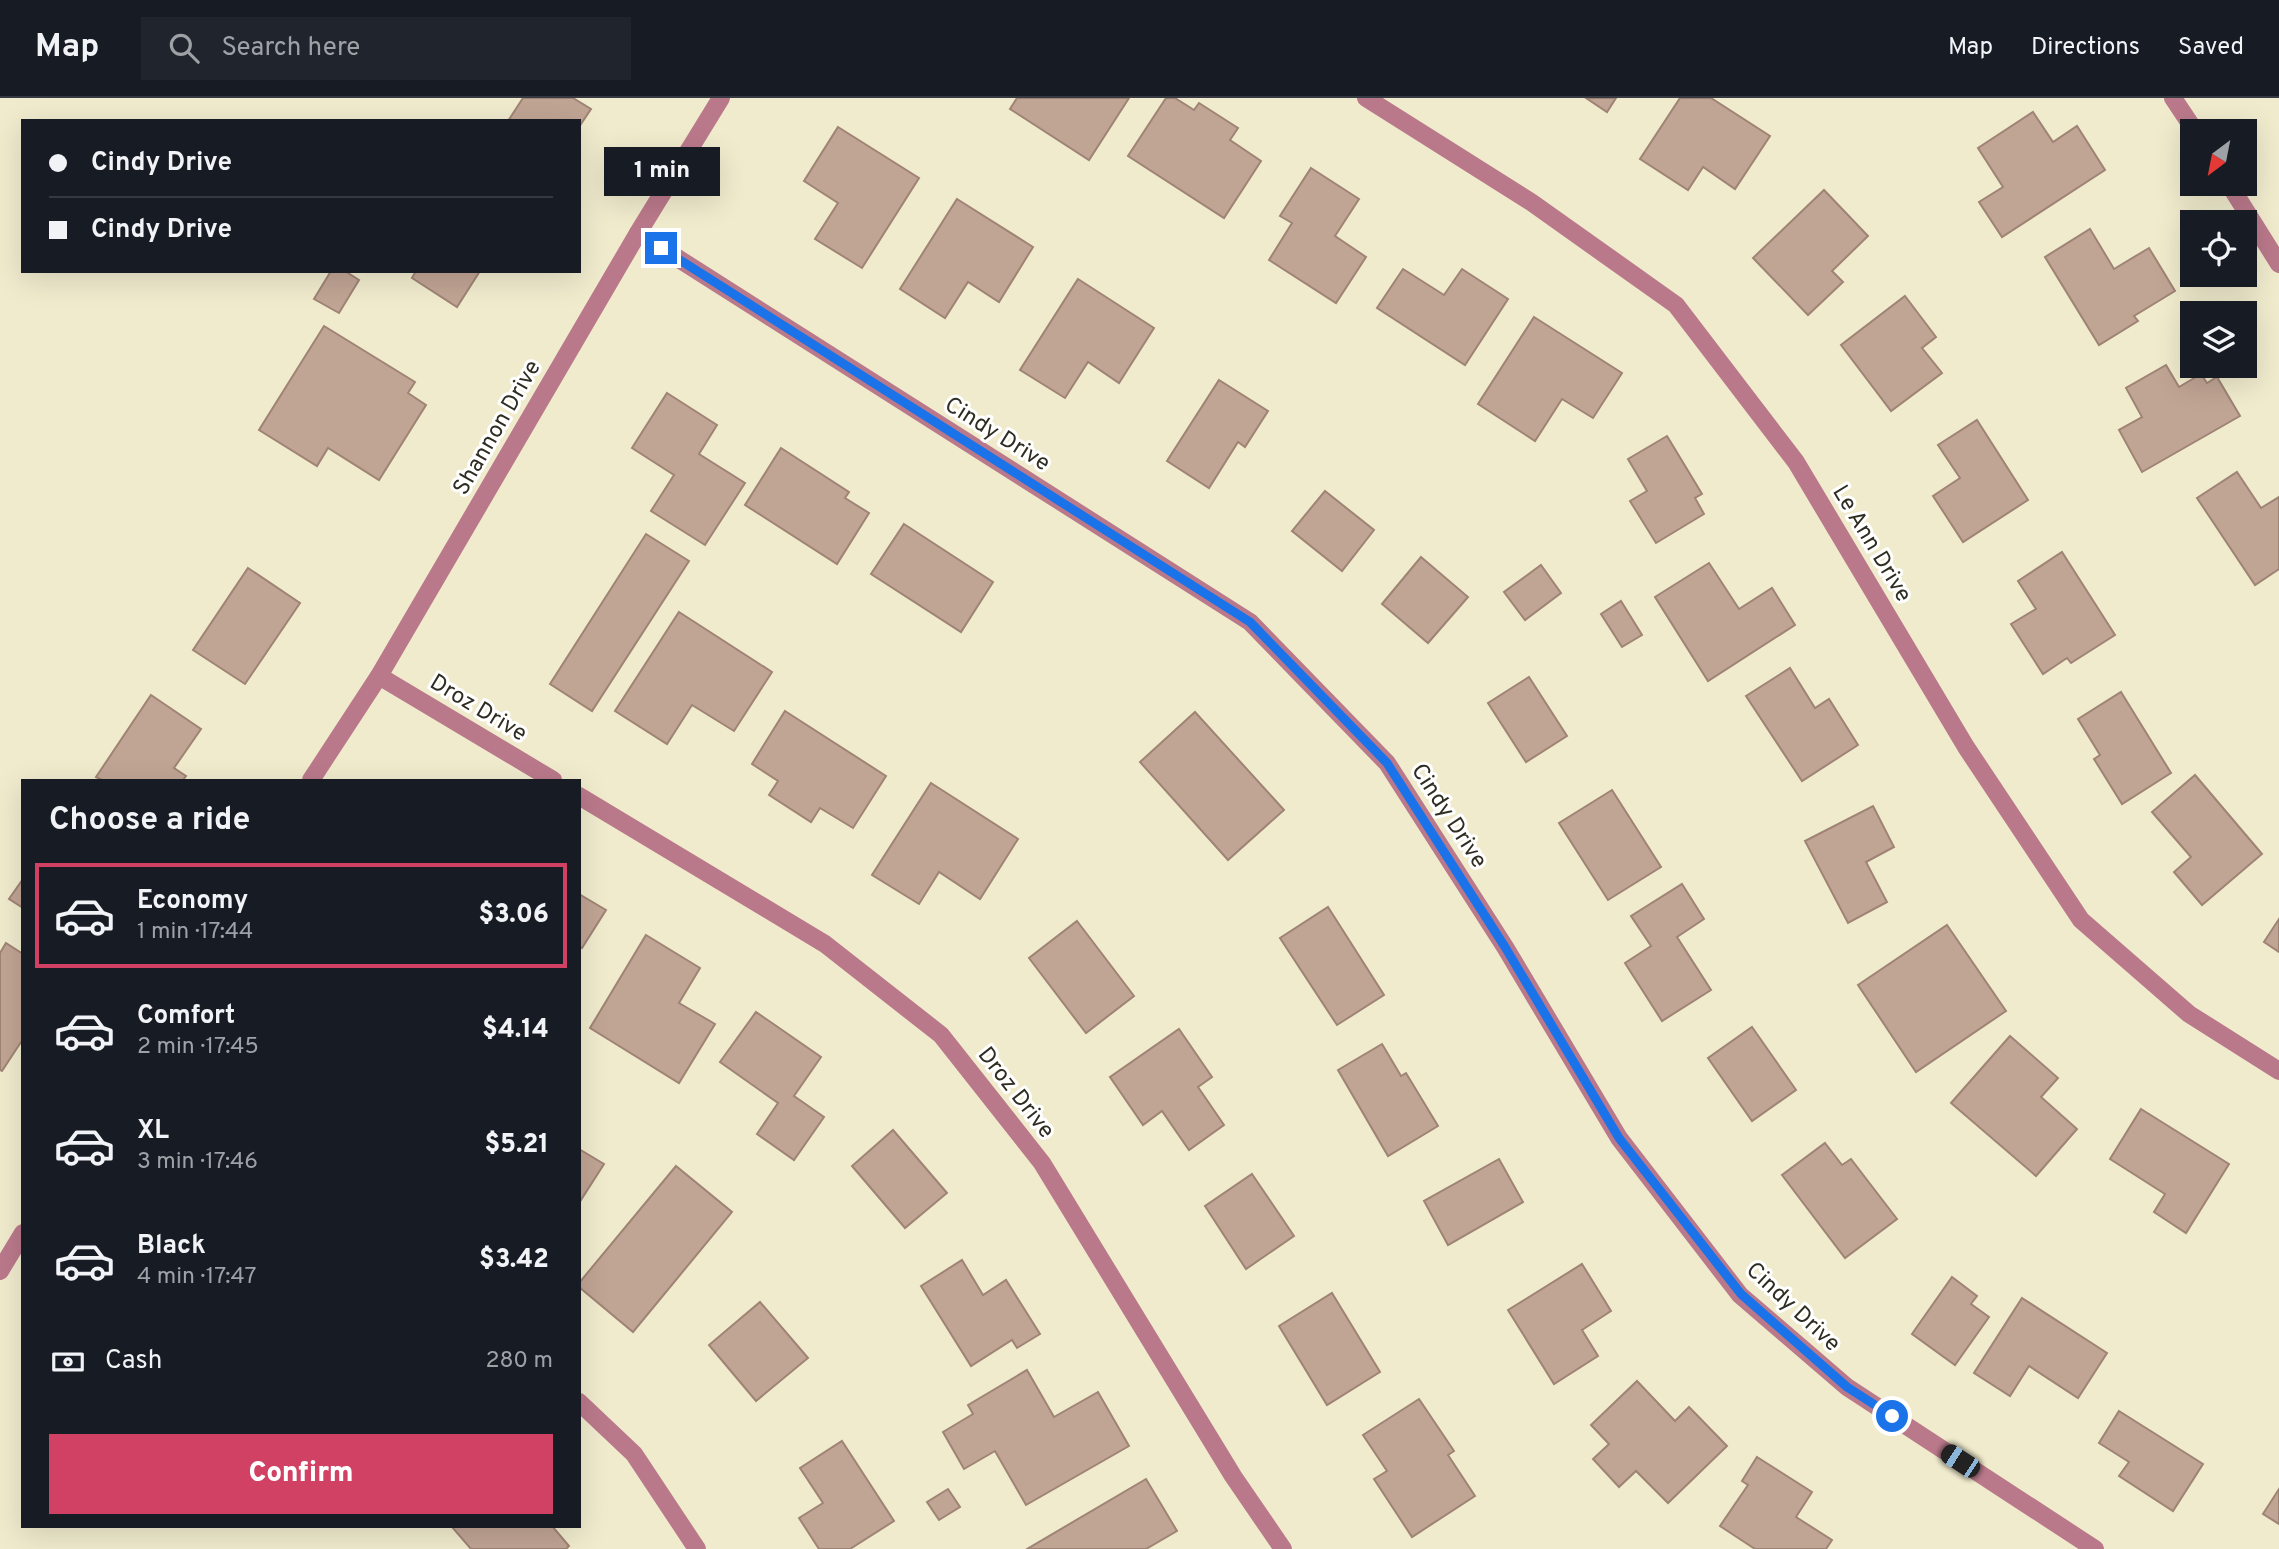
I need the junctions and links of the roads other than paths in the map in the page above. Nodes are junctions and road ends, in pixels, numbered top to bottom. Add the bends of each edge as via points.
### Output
1 (721, 98) edge
2 (1366, 98) edge
3 (2173, 98) edge
4 (2187, 119) edge
5 (2236, 196) edge
6 (638, 233) junction
7 (2279, 264) edge
8 (379, 676) junction
9 (312, 779) edge
10 (551, 779) edge
11 (581, 797) edge
12 (2279, 1071) edge
13 (21, 1237) edge
14 (0, 1270) edge
15 (581, 1404) edge
16 (697, 1549) edge
17 (1283, 1549) edge
18 (2095, 1549) edge

1 - 6 street, Shannon Drive
2 - 12 street, Le Ann Drive via 1531,202 1676,305 1796,462 1966,747 2081,920 2189,1014
3 - 4 street
5 - 7 street
6 - 8 street, Shannon Drive
6 - 18 street, Cindy Drive via 1250,622 1387,763 1505,947 1619,1138 1741,1294 1847,1387
8 - 9 street, Shannon Drive
8 - 10 street, Droz Drive
11 - 17 street, Droz Drive via 825,944 941,1035 1042,1163 1233,1476
13 - 14 street
15 - 16 street via 635,1454

